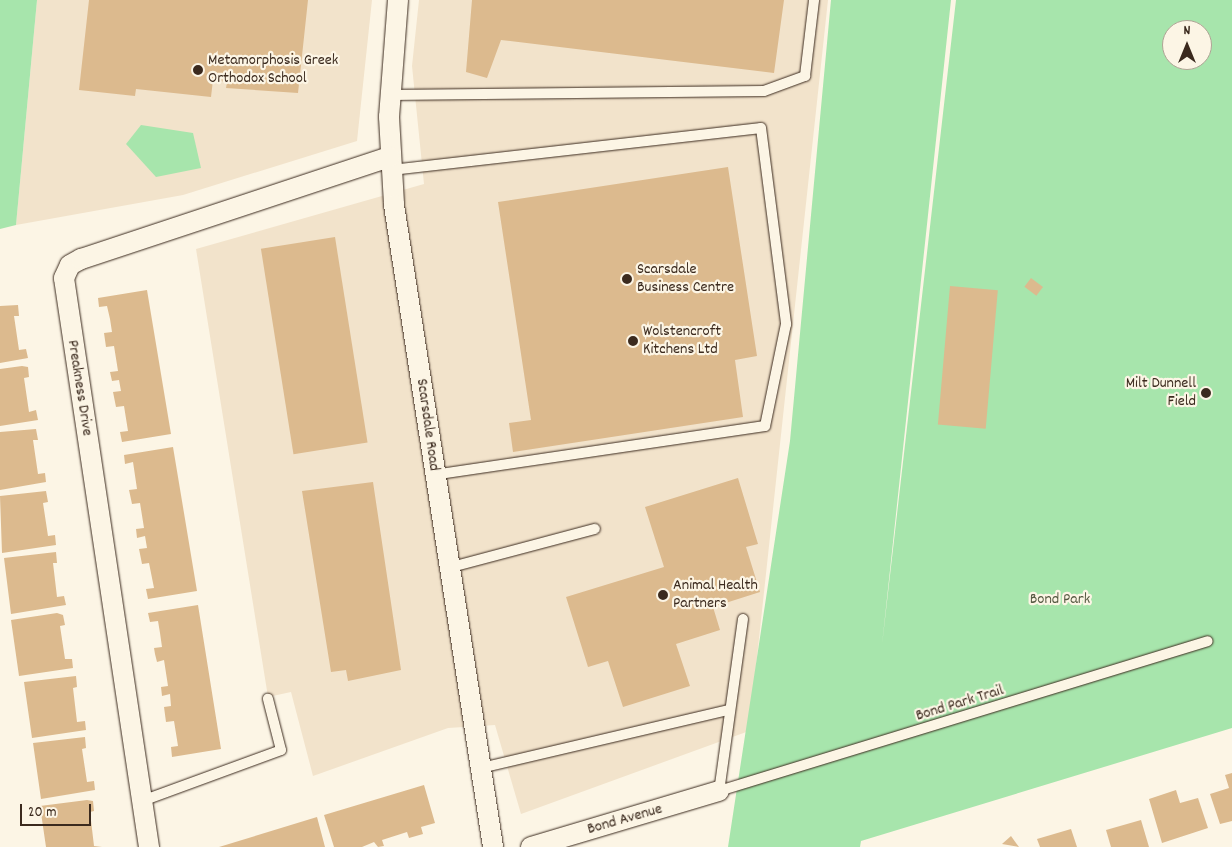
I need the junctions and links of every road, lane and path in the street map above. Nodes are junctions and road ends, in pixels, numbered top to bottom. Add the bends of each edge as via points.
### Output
1 (398, 0) edge
2 (814, 0) edge
3 (390, 95) junction
4 (391, 163) junction
5 (434, 475) junction
6 (595, 529) dead end
7 (448, 568) junction
8 (743, 619) dead end
9 (1208, 641) dead end
10 (268, 699) dead end
11 (728, 710) junction
12 (481, 768) junction
13 (719, 791) junction
14 (142, 801) junction
15 (150, 847) edge
16 (494, 847) edge
17 (531, 847) edge

1 - 3 street, Scarsdale Road
2 - 3 lane via 805,76 764,92
3 - 4 street, Scarsdale Road
4 - 5 street, Scarsdale Road
4 - 5 lane via 761,128 786,324 764,426
4 - 14 street, Preakness Drive via 81,258 70,265 64,278
5 - 7 street, Scarsdale Road
6 - 7 lane
7 - 12 street, Scarsdale Road
8 - 11 lane
9 - 13 lane, Bond Park Trail
10 - 14 lane via 281,750
11 - 12 lane
11 - 13 lane
12 - 16 street, Scarsdale Road
13 - 17 street, Bond Avenue
14 - 15 street, Preakness Drive

